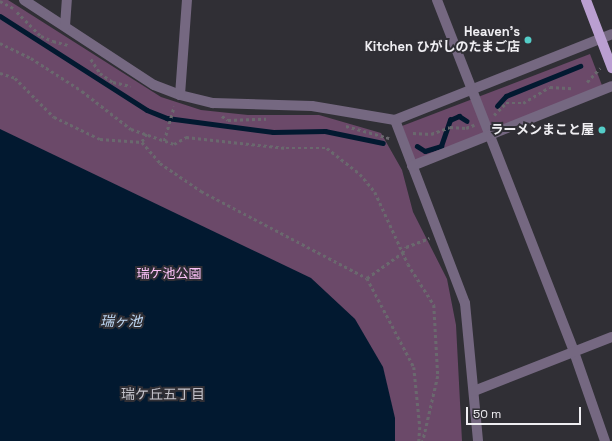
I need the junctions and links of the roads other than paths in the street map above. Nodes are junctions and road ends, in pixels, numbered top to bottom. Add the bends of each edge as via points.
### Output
1 (24, 0) edge
2 (67, 0) edge
3 (187, 0) edge
4 (437, 0) edge
5 (586, 0) edge
6 (65, 26) junction
7 (612, 34) edge
8 (600, 40) junction
9 (612, 68) edge
10 (612, 86) edge
11 (472, 88) junction
12 (179, 94) junction
13 (395, 120) junction
14 (490, 134) junction
15 (412, 166) junction
16 (612, 337) edge
17 (574, 352) junction
18 (474, 391) junction
19 (478, 441) edge
20 (605, 441) edge

1 - 6 street
2 - 6 street
3 - 12 street
4 - 11 street
5 - 8 main road
6 - 12 street via 154,85
7 - 8 street
8 - 9 main road
8 - 11 street
10 - 14 street
11 - 13 street
11 - 14 street
12 - 13 street via 213,103 312,106
13 - 15 street
14 - 15 street
14 - 17 street
15 - 18 street via 465,303
16 - 17 street
17 - 18 street
17 - 20 street
18 - 19 street

